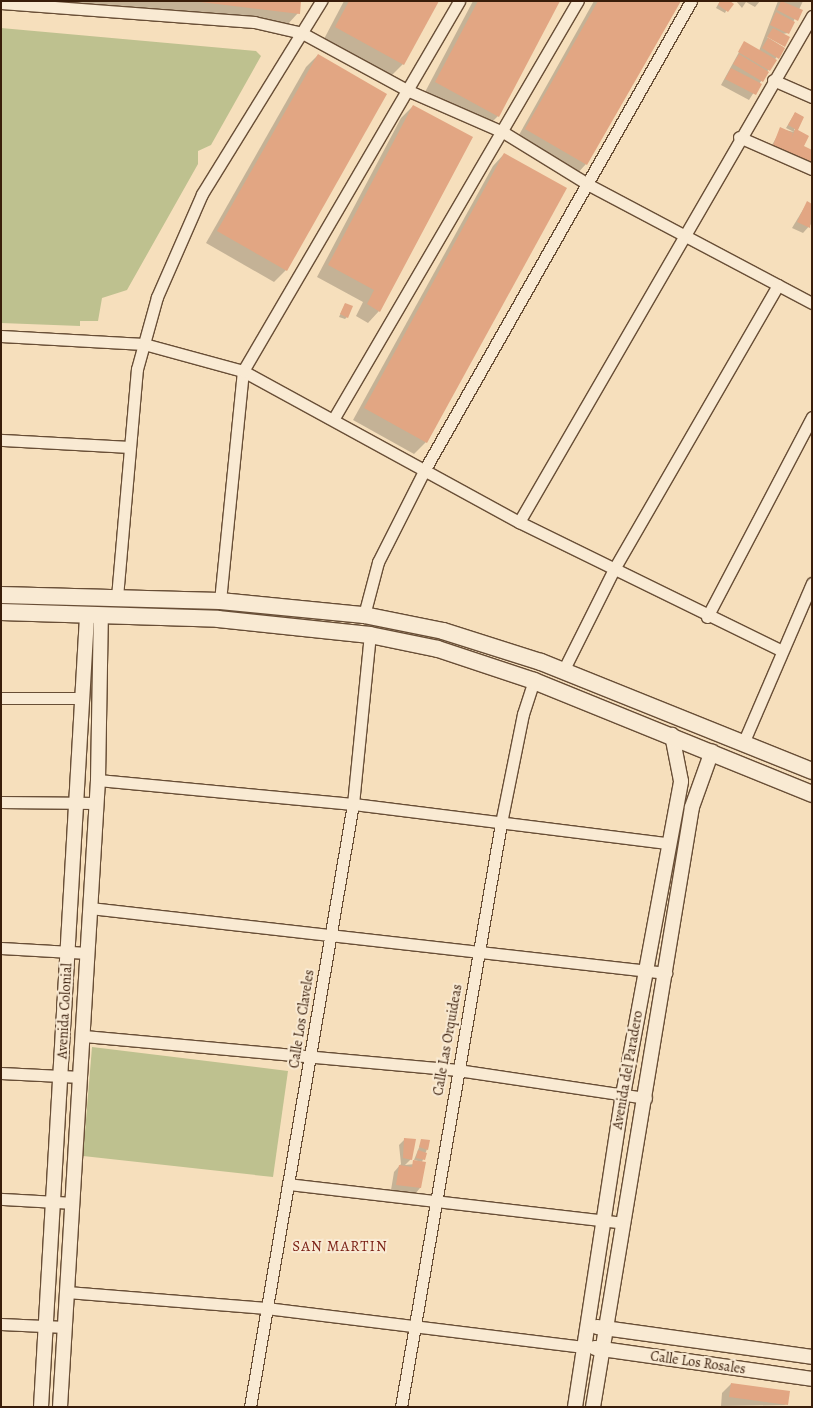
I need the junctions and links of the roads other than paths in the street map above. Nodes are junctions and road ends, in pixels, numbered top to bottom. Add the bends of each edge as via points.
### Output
1 (320, 1) edge
2 (459, 1) edge
3 (578, 1) edge
4 (691, 1) edge
5 (1, 2) edge
6 (812, 16) edge
7 (302, 33) junction
8 (773, 80) junction
9 (409, 90) junction
10 (812, 97) edge
11 (503, 132) junction
12 (739, 137) junction
13 (812, 169) edge
14 (589, 185) junction
15 (682, 236) junction
16 (778, 285) junction
17 (812, 304) edge
18 (1, 336) edge
19 (144, 344) junction
20 (243, 370) junction
21 (812, 417) edge
22 (334, 418) junction
23 (1, 440) edge
24 (129, 446) junction
25 (425, 469) junction
26 (520, 522) junction
27 (614, 569) junction
28 (812, 583) edge
29 (1, 595) edge
30 (117, 597) junction
31 (220, 600) junction
32 (1, 612) edge
33 (94, 615) junction
34 (364, 615) junction
35 (707, 617) junction
36 (370, 635) junction
37 (782, 651) junction
38 (563, 670) junction
39 (534, 681) junction
40 (1, 698) edge
41 (83, 698) junction
42 (714, 728) junction
43 (672, 735) junction
44 (744, 741) junction
45 (709, 749) junction
46 (812, 771) edge
47 (98, 780) junction
48 (812, 794) edge
49 (1, 802) edge
50 (77, 802) junction
51 (96, 803) junction
52 (353, 804) junction
53 (500, 823) junction
54 (668, 843) junction
55 (90, 908) junction
56 (330, 932) junction
57 (1, 948) edge
58 (478, 951) junction
59 (68, 952) junction
60 (88, 953) junction
61 (646, 970) junction
62 (666, 974) junction
63 (84, 1036) junction
64 (312, 1058) junction
65 (458, 1070) junction
66 (1, 1073) edge
67 (61, 1076) junction
68 (82, 1077) junction
69 (624, 1095) junction
70 (646, 1098) junction
71 (288, 1184) junction
72 (1, 1199) edge
73 (54, 1202) junction
74 (73, 1202) junction
75 (436, 1202) junction
76 (603, 1219) junction
77 (623, 1222) junction
78 (67, 1292) junction
79 (266, 1308) junction
80 (1, 1324) edge
81 (587, 1325) junction
82 (47, 1326) junction
83 (413, 1326) junction
84 (65, 1327) junction
85 (606, 1328) junction
86 (584, 1346) junction
87 (602, 1350) junction
88 (812, 1357) edge
89 (812, 1379) edge
90 (42, 1407) edge
91 (60, 1407) edge
92 (250, 1407) edge
93 (401, 1407) edge
94 (575, 1407) edge
95 (593, 1407) edge

1 - 7 street
2 - 9 street
3 - 11 street
4 - 14 street
5 - 7 street via 254,22
6 - 8 street
7 - 9 street
7 - 19 street via 202,194 157,297
8 - 10 street
8 - 12 street
9 - 11 street
9 - 20 street
11 - 14 street
11 - 22 street via 491,144
12 - 13 street
12 - 15 street
14 - 15 street
14 - 25 street
15 - 16 street
15 - 26 street
16 - 17 street
16 - 27 street
18 - 19 street
19 - 20 street
19 - 24 street
20 - 22 street
20 - 31 street
21 - 35 street
22 - 25 street
23 - 24 street
24 - 30 street
25 - 26 street
25 - 34 street via 378,562
26 - 27 street
27 - 35 street
27 - 38 street
28 - 37 street
29 - 30 main road
30 - 31 main road
31 - 34 main road
32 - 33 main road
33 - 36 main road via 218,619
33 - 41 street, Avenida Colonial
33 - 47 street
34 - 38 main road via 443,631
35 - 37 street
36 - 39 main road via 438,649
36 - 52 street, Calle Los Claveles
37 - 44 street
38 - 42 main road
39 - 43 main road
39 - 53 street, Calle Las Orquideas via 523,714
40 - 41 street
41 - 50 street, Avenida Colonial
42 - 44 main road
42 - 45 main road
43 - 45 main road
43 - 54 street, Avenida del Paradero via 681,781
44 - 46 main road
45 - 48 main road
45 - 62 street, Avenida del Paradero via 692,807
47 - 51 street
47 - 52 street
49 - 50 street
50 - 51 street
50 - 59 street, Avenida Colonial
51 - 55 street
52 - 53 street
52 - 56 street, Calle Los Claveles
53 - 54 street
53 - 58 street, Calle Las Orquideas
54 - 61 street, Avenida del Paradero
55 - 56 street
55 - 60 street
56 - 58 street
56 - 64 street, Calle Los Claveles
57 - 59 street
58 - 61 street
58 - 65 street, Calle Las Orquideas
59 - 60 street
59 - 67 street, Avenida Colonial
60 - 63 street
61 - 62 street
61 - 69 street, Avenida del Paradero
62 - 70 street, Avenida del Paradero
63 - 64 street
63 - 68 street
64 - 65 street
64 - 71 street, Calle Los Claveles
65 - 69 street
65 - 75 street, Calle Las Orquideas
66 - 67 street
67 - 68 street
67 - 73 street, Avenida Colonial
68 - 74 street
69 - 70 street
69 - 76 street, Avenida del Paradero
70 - 77 street, Avenida del Paradero
71 - 75 street
71 - 79 street, Calle Los Claveles
72 - 73 street
73 - 74 street
73 - 82 street, Avenida Colonial
74 - 78 street
75 - 76 street
75 - 83 street, Calle Las Orquideas
76 - 77 street
76 - 81 street, Avenida del Paradero
77 - 85 street, Avenida del Paradero
78 - 79 street
78 - 84 street
79 - 83 street
79 - 92 street, Calle Los Claveles
80 - 82 street
81 - 85 street, Calle Los Rosales
81 - 86 street, Avenida del Paradero
82 - 84 street
82 - 90 street, Avenida Colonial
83 - 86 street
83 - 93 street, Calle Las Orquideas
84 - 91 street
85 - 87 street, Avenida del Paradero
85 - 88 street, Calle Los Rosales
86 - 87 street, Calle Los Rosales
86 - 94 street, Avenida del Paradero
87 - 89 street, Calle Los Rosales
87 - 95 street, Avenida del Paradero

